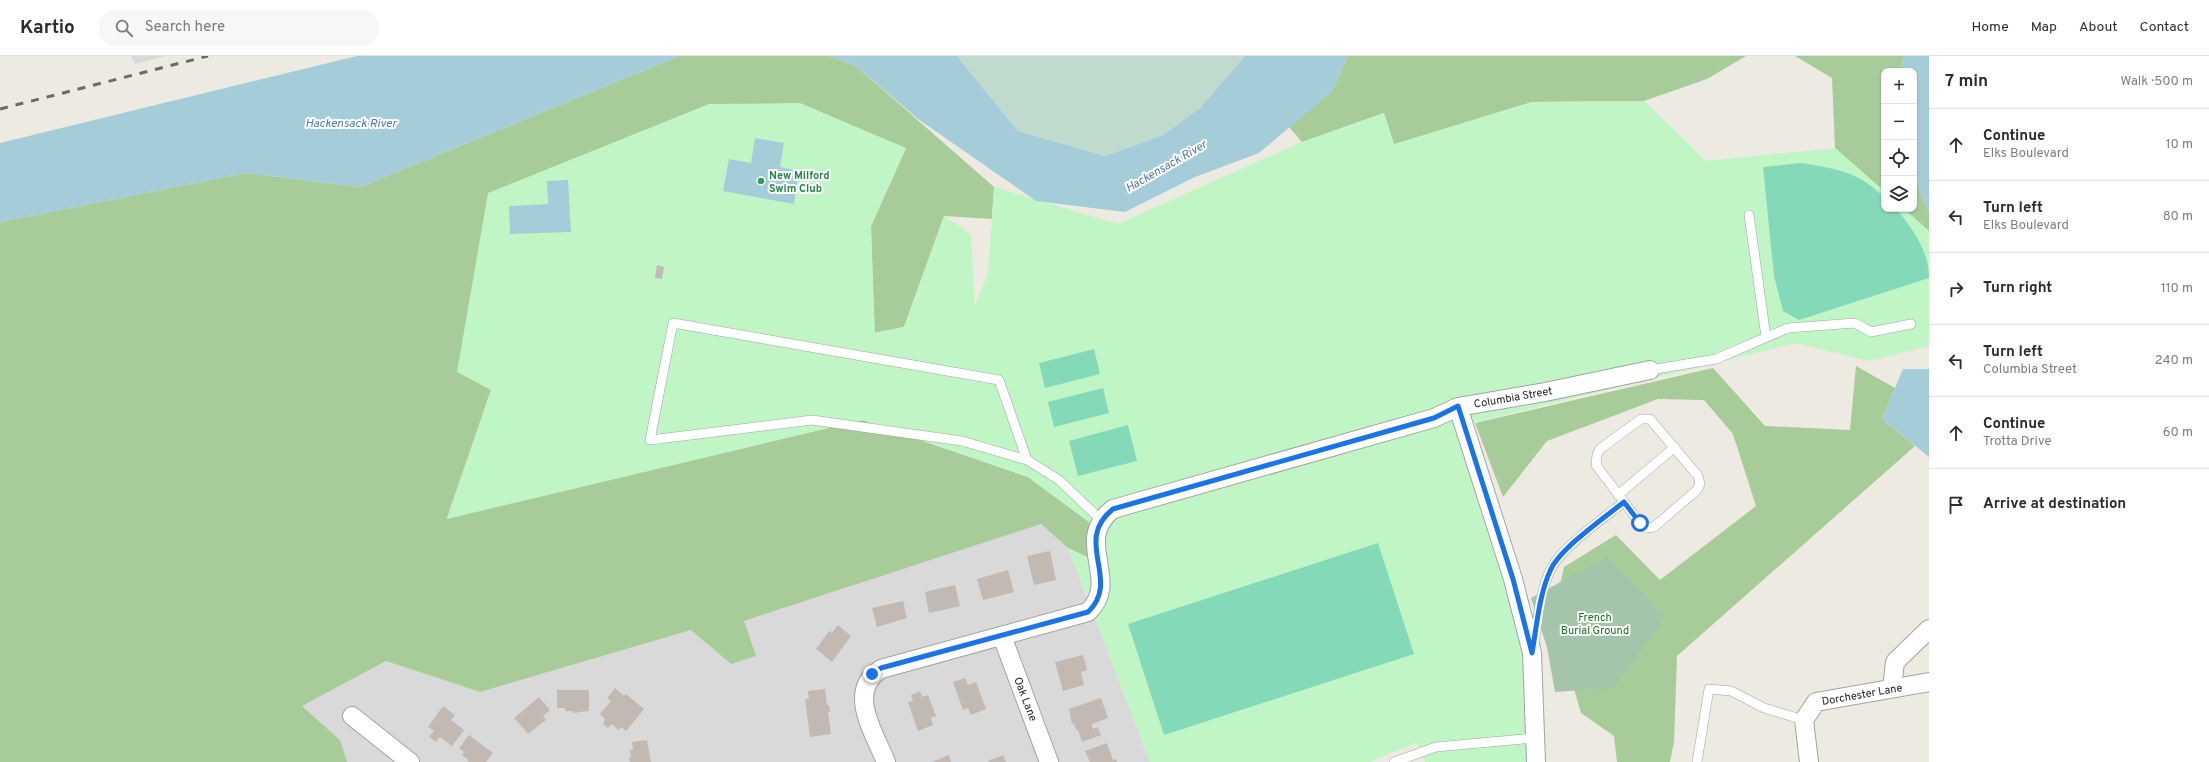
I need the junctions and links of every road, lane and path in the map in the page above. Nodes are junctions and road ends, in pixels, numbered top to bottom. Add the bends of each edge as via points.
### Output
1 (1748, 215) dead end
2 (1911, 324) dead end
3 (1766, 337) junction
4 (1650, 370) joint
5 (1458, 406) junction
6 (1675, 447) junction
7 (1027, 460) junction
8 (1621, 498) junction
9 (1101, 520) junction
10 (1929, 630) edge
11 (1002, 636) junction
12 (1532, 653) junction
13 (1929, 682) edge
14 (1892, 688) junction
15 (352, 716) dead end
16 (1804, 720) junction
17 (1535, 738) junction
18 (410, 762) edge
19 (886, 762) edge
20 (1049, 762) edge
21 (1394, 762) edge
22 (1536, 762) edge
23 (1697, 762) edge
24 (1809, 762) edge

1 - 3 lane
2 - 3 lane via 1871,332 1855,323 1788,328
3 - 4 lane via 1716,359
4 - 5 street, Columbia Street via 1545,392
5 - 9 street, Columbia Street via 1434,418 1124,505 1113,509
5 - 12 street via 1513,579
6 - 8 lane
6 - 8 lane via 1650,419 1642,419 1600,449 1596,465
6 - 8 lane via 1698,476 1700,484 1697,490 1654,526 1646,528
7 - 7 lane via 999,380 673,323 650,440 812,420 962,441
7 - 9 lane via 1059,480
8 - 12 lane via 1552,568 1542,595
9 - 11 street via 1095,537 1100,591 1093,607 1080,615
10 - 14 street via 1895,662
11 - 19 street via 881,668 872,674 865,684 862,695
11 - 20 street, Oak Lane
12 - 17 street
13 - 14 street, Dorchester Lane
14 - 16 street, Dorchester Lane via 1816,702
15 - 18 street
16 - 23 lane via 1764,708 1731,691 1709,689
16 - 24 street
17 - 21 lane via 1436,747
17 - 22 street

